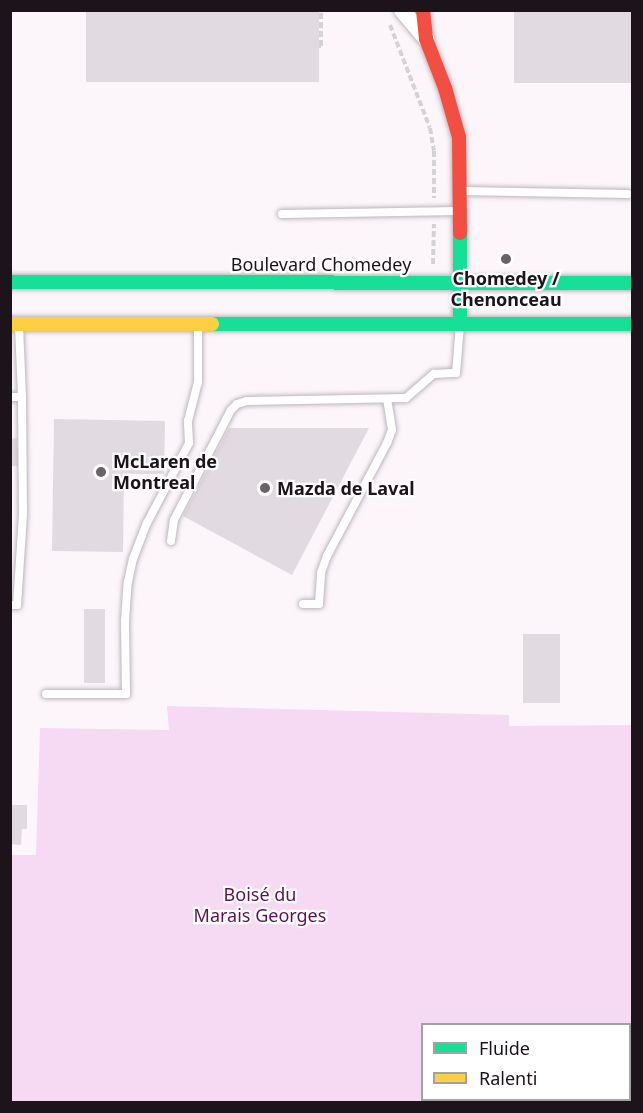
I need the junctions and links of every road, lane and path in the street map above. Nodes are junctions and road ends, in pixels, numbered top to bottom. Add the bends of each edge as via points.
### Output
1 (321, 10) edge
2 (402, 10) edge
3 (423, 10) edge
4 (389, 22) dead end
5 (426, 39) junction
6 (319, 46) dead end
7 (434, 191) dead end
8 (461, 191) junction
9 (628, 194) dead end
10 (461, 211) junction
11 (282, 214) dead end
12 (434, 230) dead end
13 (432, 255) dead end
14 (460, 281) junction
15 (10, 282) edge
16 (633, 283) edge
17 (15, 324) edge
18 (198, 324) junction
19 (460, 324) junction
20 (633, 324) edge
21 (10, 397) edge
22 (22, 397) junction
23 (387, 400) junction
24 (171, 541) dead end
25 (10, 604) edge
26 (303, 604) dead end
27 (46, 694) dead end

1 - 6 path
2 - 5 street
3 - 5 street
4 - 7 path via 430,128
5 - 8 street via 457,126
8 - 9 lane
8 - 10 street
10 - 11 lane
10 - 14 street
12 - 13 path
14 - 15 street, Boulevard Chomedey
14 - 16 street, Boulevard Chomedey
14 - 19 street
17 - 18 street
17 - 22 lane
18 - 19 street
18 - 27 lane via 198,382 188,421 189,443 147,523 128,582 124,621 126,694
19 - 20 street
19 - 23 lane via 456,373 434,374 406,398
21 - 22 lane
22 - 25 lane via 23,514 17,605
23 - 24 lane via 237,404 174,520
23 - 26 lane via 392,430 387,443 327,556 321,573 319,604

